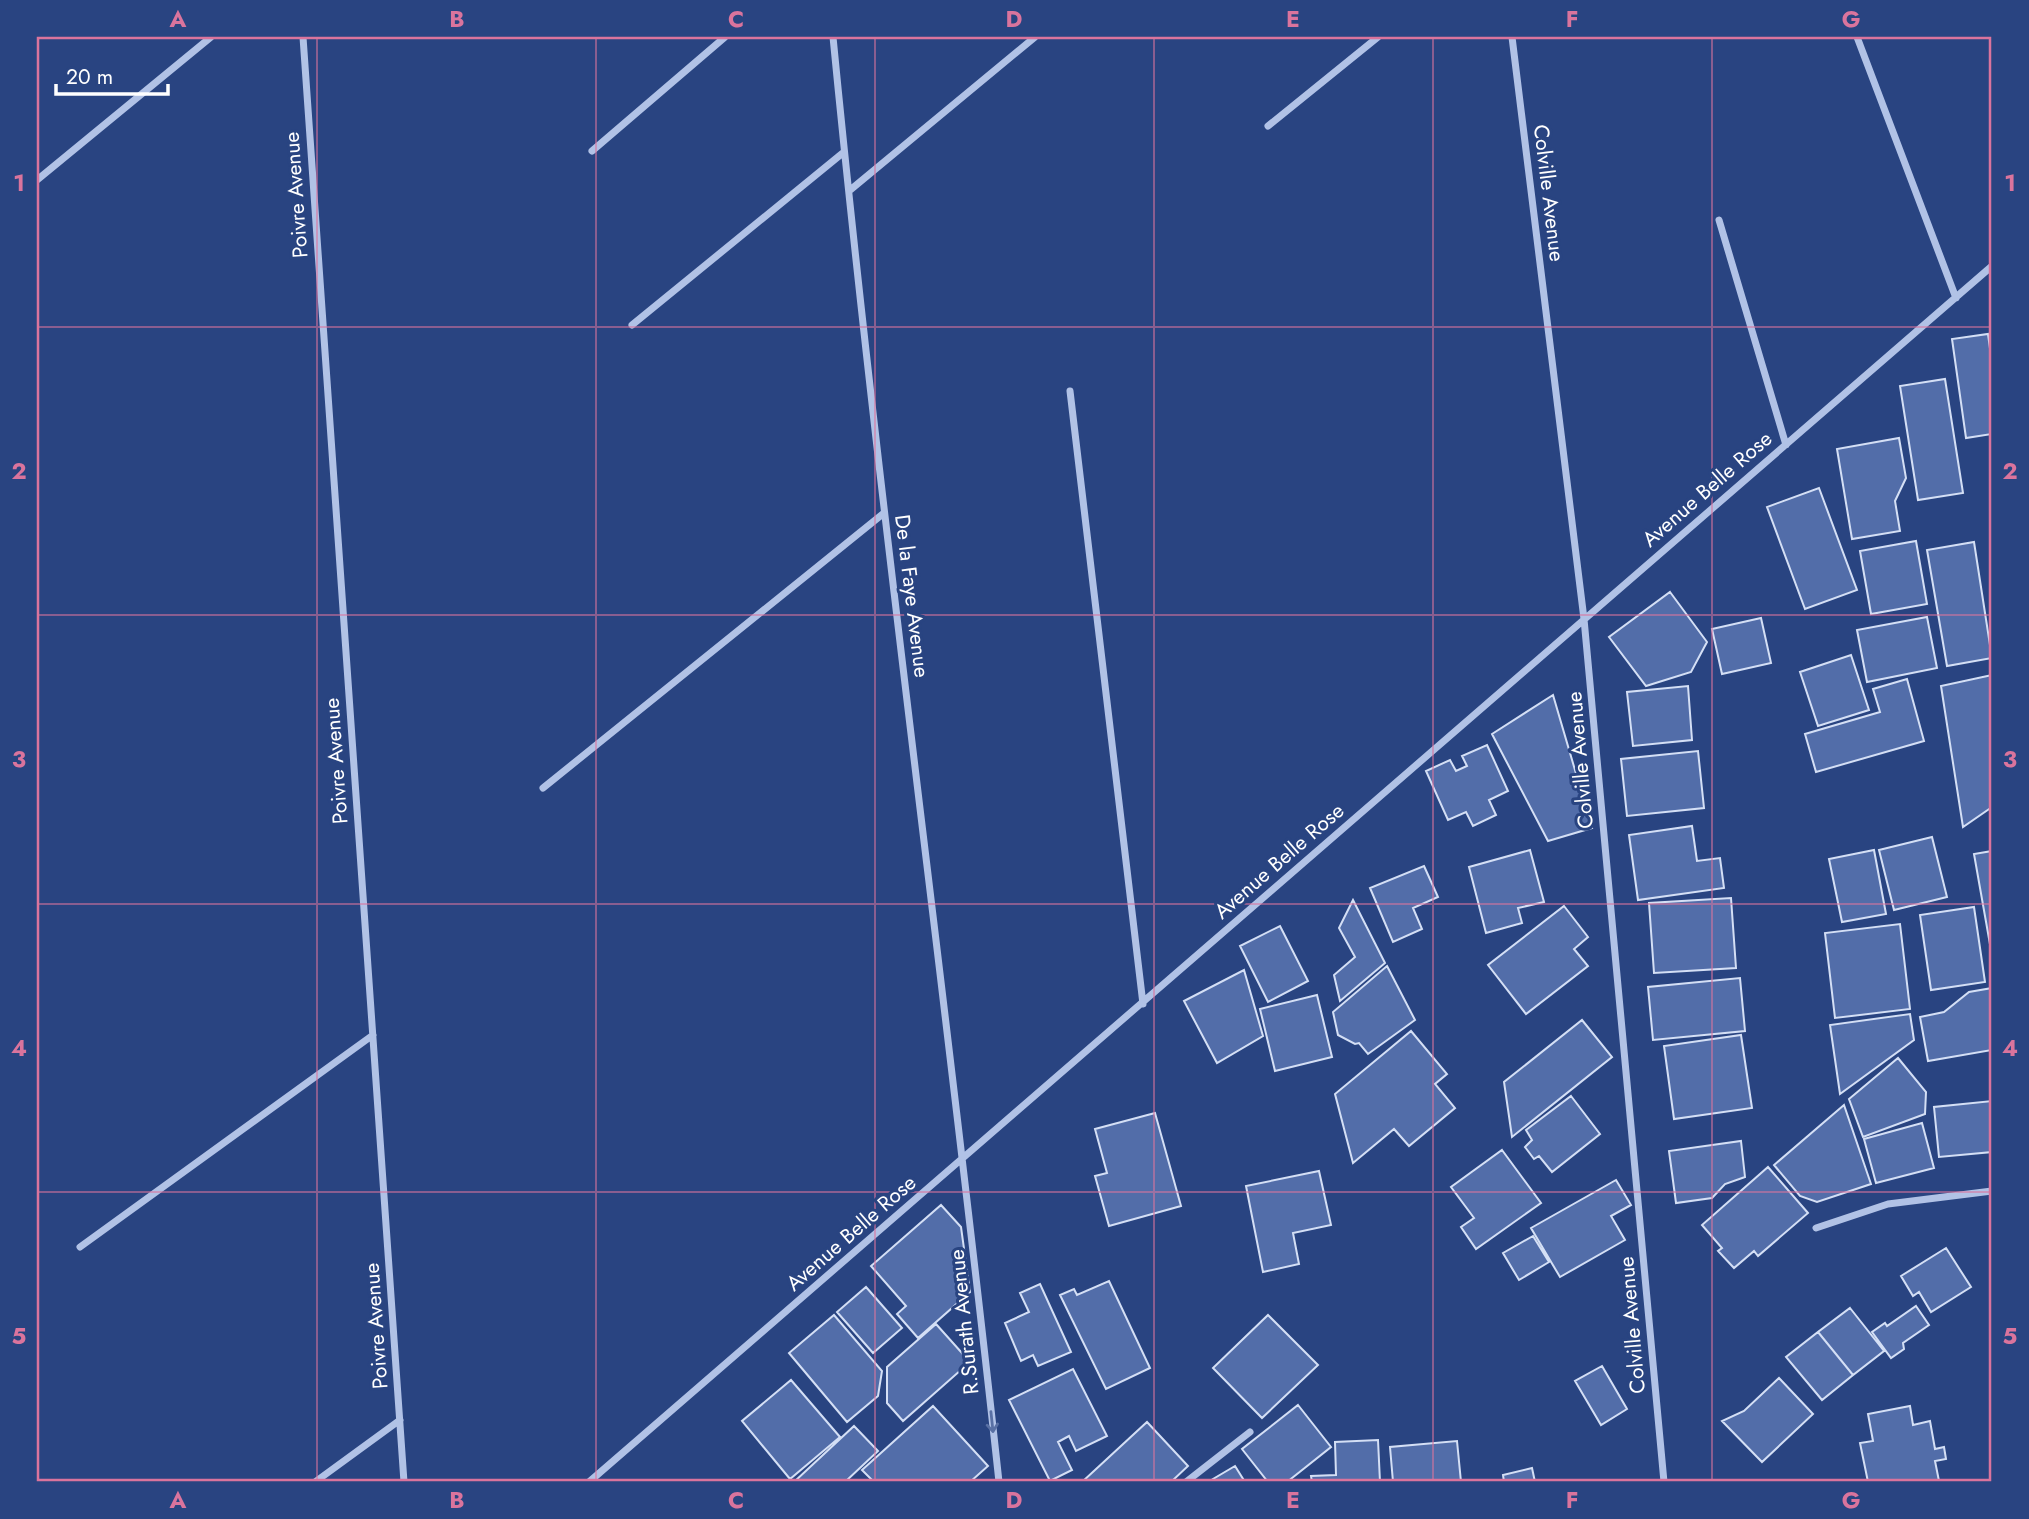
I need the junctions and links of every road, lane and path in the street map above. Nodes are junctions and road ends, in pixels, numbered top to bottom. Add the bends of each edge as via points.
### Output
1 (211, 37) edge
2 (303, 37) edge
3 (725, 37) edge
4 (833, 37) edge
5 (1035, 37) edge
6 (1378, 37) edge
7 (1512, 37) edge
8 (1857, 37) edge
9 (1268, 126) dead end
10 (592, 150) dead end
11 (844, 152) junction
12 (37, 180) edge
13 (849, 191) junction
14 (1719, 220) dead end
15 (1992, 266) edge
16 (1956, 298) junction
17 (632, 325) dead end
18 (1070, 391) dead end
19 (1786, 445) junction
20 (884, 513) junction
21 (1584, 619) junction
22 (543, 788) dead end
23 (1143, 1004) junction
24 (373, 1035) junction
25 (964, 1159) junction
26 (1992, 1191) edge
27 (1816, 1228) dead end
28 (80, 1247) dead end
29 (400, 1420) junction
30 (1250, 1432) dead end
31 (315, 1482) edge
32 (404, 1482) edge
33 (589, 1482) edge
34 (999, 1482) edge
35 (1186, 1482) edge
36 (1664, 1482) edge

1 - 12 street
2 - 24 street, Poivre Avenue
3 - 10 street
4 - 11 street, De la Faye Avenue
5 - 13 street
6 - 9 street
7 - 21 street, Colville Avenue
8 - 16 street
11 - 13 street, De la Faye Avenue
11 - 17 street
13 - 20 street, De la Faye Avenue
14 - 19 street
15 - 16 street, Avenue Belle Rose
16 - 19 street, Avenue Belle Rose
18 - 23 street
19 - 21 street, Avenue Belle Rose
20 - 22 street
20 - 25 street, De la Faye Avenue
21 - 23 street, Avenue Belle Rose
21 - 36 street, Colville Avenue
23 - 25 street, Avenue Belle Rose
24 - 28 street
24 - 29 street, Poivre Avenue
25 - 33 street, Avenue Belle Rose
25 -> 34 street, R.Surath Avenue
26 - 27 street via 1888,1204
29 - 31 street
29 - 32 street, Poivre Avenue
30 - 35 street

